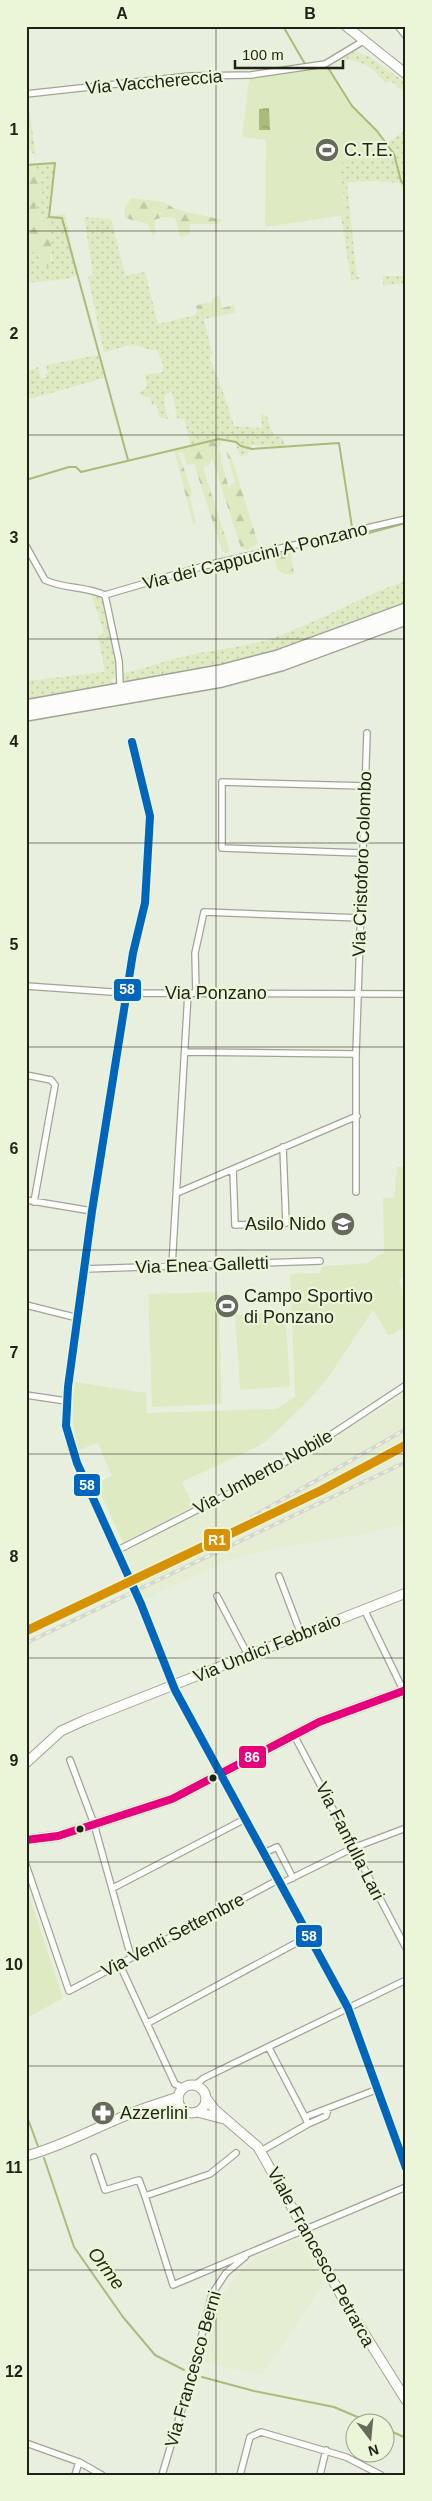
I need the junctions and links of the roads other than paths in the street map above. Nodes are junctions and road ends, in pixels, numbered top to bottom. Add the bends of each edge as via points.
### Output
1 (398, 26) edge
2 (348, 27) edge
3 (406, 36) edge
4 (365, 40) junction
5 (406, 74) edge
6 (26, 94) edge
7 (406, 519) edge
8 (26, 546) edge
9 (106, 595) junction
10 (406, 609) edge
11 (406, 619) edge
12 (120, 684) dead end
13 (26, 706) edge
14 (26, 715) edge
15 (367, 733) dead end
16 (132, 742) dead end
17 (365, 786) junction
18 (362, 853) junction
19 (360, 918) junction
20 (26, 986) edge
21 (126, 993) junction
22 (188, 993) junction
23 (196, 993) junction
24 (358, 994) junction
25 (406, 994) edge
26 (185, 1052) junction
27 (356, 1054) junction
28 (26, 1075) edge
29 (356, 1116) junction
30 (283, 1147) junction
31 (233, 1169) junction
32 (356, 1192) dead end
33 (177, 1193) junction
34 (26, 1200) edge
35 (34, 1202) junction
36 (92, 1211) junction
37 (320, 1261) dead end
38 (172, 1266) junction
39 (84, 1269) junction
40 (26, 1305) edge
41 (78, 1318) junction
42 (406, 1385) edge
43 (26, 1395) edge
44 (66, 1401) junction
45 (116, 1551) junction
46 (125, 1571) tunnel mouth
47 (279, 1576) dead end
48 (406, 1593) edge
49 (217, 1596) dead end
50 (141, 1604) tunnel mouth
51 (364, 1609) junction
52 (301, 1634) junction
53 (248, 1655) junction
54 (173, 1686) junction
55 (405, 1692) edge
56 (294, 1735) junction
57 (70, 1760) dead end
58 (26, 1763) edge
59 (220, 1773) junction
60 (245, 1820) junction
61 (94, 1824) junction
62 (406, 1828) edge
63 (26, 1840) edge
64 (353, 1848) junction
65 (264, 1853) junction
66 (26, 1865) edge
67 (293, 1878) junction
68 (279, 1882) junction
69 (114, 1888) junction
70 (309, 1936) junction
71 (406, 1948) edge
72 (131, 1957) junction
73 (119, 1963) junction
74 (406, 1980) edge
75 (348, 2008) junction
76 (148, 2023) junction
77 (269, 2048) junction
78 (195, 2086) junction
79 (184, 2088) junction
80 (378, 2089) junction
81 (178, 2097) junction
82 (206, 2098) junction
83 (151, 2106) junction
84 (328, 2108) junction
85 (183, 2109) junction
86 (197, 2112) junction
87 (305, 2117) junction
88 (228, 2121) junction
89 (308, 2124) junction
90 (261, 2151) junction
91 (236, 2153) dead end
92 (26, 2156) edge
93 (94, 2157) dead end
94 (406, 2168) edge
95 (406, 2187) edge
96 (145, 2196) junction
97 (304, 2230) junction
98 (255, 2250) junction
99 (406, 2400) edge
100 (26, 2443) edge
101 (326, 2450) junction
102 (80, 2462) junction
103 (75, 2475) edge
104 (102, 2475) edge
105 (162, 2475) edge
106 (240, 2475) edge
107 (320, 2475) edge
108 (381, 2475) edge

1 - 3 street
2 - 4 main road
4 - 5 main road
4 - 6 street, Via Vacchereccia via 325,64 251,75 190,76
7 - 9 street, Via dei Cappucini A Ponzano via 204,566
8 - 9 street via 45,580 64,586 89,588
9 - 12 street via 119,661
10 - 13 highway via 249,664 160,684
11 - 14 highway via 281,665 222,681
15 - 17 street, Via Cristoforo Colombo
16 - 21 street via 150,816 145,902
17 - 18 street, Via Cristoforo Colombo
17 - 18 street via 222,782 222,848
18 - 19 street, Via Cristoforo Colombo
19 - 23 street via 204,912 195,953
19 - 24 street, Via Cristoforo Colombo
20 - 21 street, Via Ponzano
21 - 22 street, Via Ponzano
21 - 36 street
22 - 23 street, Via Ponzano
22 - 26 street
23 - 24 street, Via Ponzano
24 - 25 street, Via Ponzano
24 - 27 street, Via Cristoforo Colombo
26 - 27 street
26 - 33 street
27 - 29 street, Via Cristoforo Colombo
28 - 35 street via 51,1080 54,1085
29 - 30 street
29 - 32 street, Via Cristoforo Colombo
30 - 31 street
30 - 31 street via 286,1223 235,1225
31 - 33 street
33 - 38 street
34 - 35 street
35 - 36 street
36 - 39 street
37 - 38 street, Via Enea Galletti
38 - 39 street, Via Enea Galletti
39 - 41 street
40 - 41 street
41 - 44 street
42 - 45 street, Via Umberto Nobile via 250,1483
43 - 44 street
44 - 45 street via 66,1426 71,1448
45 - 46 street
47 - 52 street
48 - 51 main road, Via Undici Febbraio
49 - 53 street
50 - 54 street
51 - 52 main road, Via Undici Febbraio
51 - 55 street
52 - 53 main road, Via Undici Febbraio
53 - 54 main road, Via Undici Febbraio
54 - 58 main road, Via Undici Febbraio via 61,1731
54 - 59 street
55 - 56 main road via 319,1722
56 - 59 main road
56 - 64 street, Via Fanfulla Lari
57 - 61 street
59 - 60 street
59 - 61 main road via 172,1799
60 - 65 street
60 - 69 street
61 - 63 main road via 58,1836
61 - 69 street
62 - 64 street, Via Venti Settembre
64 - 67 street, Via Venti Settembre
64 - 71 street, Via Fanfulla Lari
65 - 67 street via 277,1847
65 - 68 street
66 - 73 street, Via Venti Settembre via 68,1991
67 - 68 street, Via Venti Settembre
68 - 70 street
68 - 72 street, Via Venti Settembre
69 - 72 street
70 - 75 street
70 - 76 street
72 - 73 street, Via Venti Settembre
73 - 76 street
74 - 75 street
75 - 77 street
75 - 80 street
76 - 79 street via 175,2084
77 - 78 street via 204,2078
77 - 87 street
78 - 79 main road
78 - 82 main road
79 - 81 main road
80 - 84 street
80 - 94 street
81 - 83 main road
81 - 85 main road
82 - 86 main road via 204,2106
82 - 88 main road, Viale Francesco Petrarca
83 - 85 main road
83 - 92 main road via 59,2146
84 - 87 street
84 - 89 street via 326,2116
85 - 86 main road
86 - 88 main road, Viale Francesco Petrarca
87 - 89 street
88 - 90 main road, Viale Francesco Petrarca
89 - 90 street
90 - 97 main road, Viale Francesco Petrarca
91 - 96 street via 210,2174
93 - 96 street via 105,2190 140,2180
95 - 97 street
96 - 98 street via 173,2285
97 - 98 street
97 - 99 main road, Viale Francesco Petrarca via 358,2326
98 - 105 street, Via Francesco Berni via 226,2273 212,2294
100 - 102 street
101 - 106 street via 261,2432 250,2437
101 - 107 street
101 - 108 street
102 - 103 street
102 - 104 street

